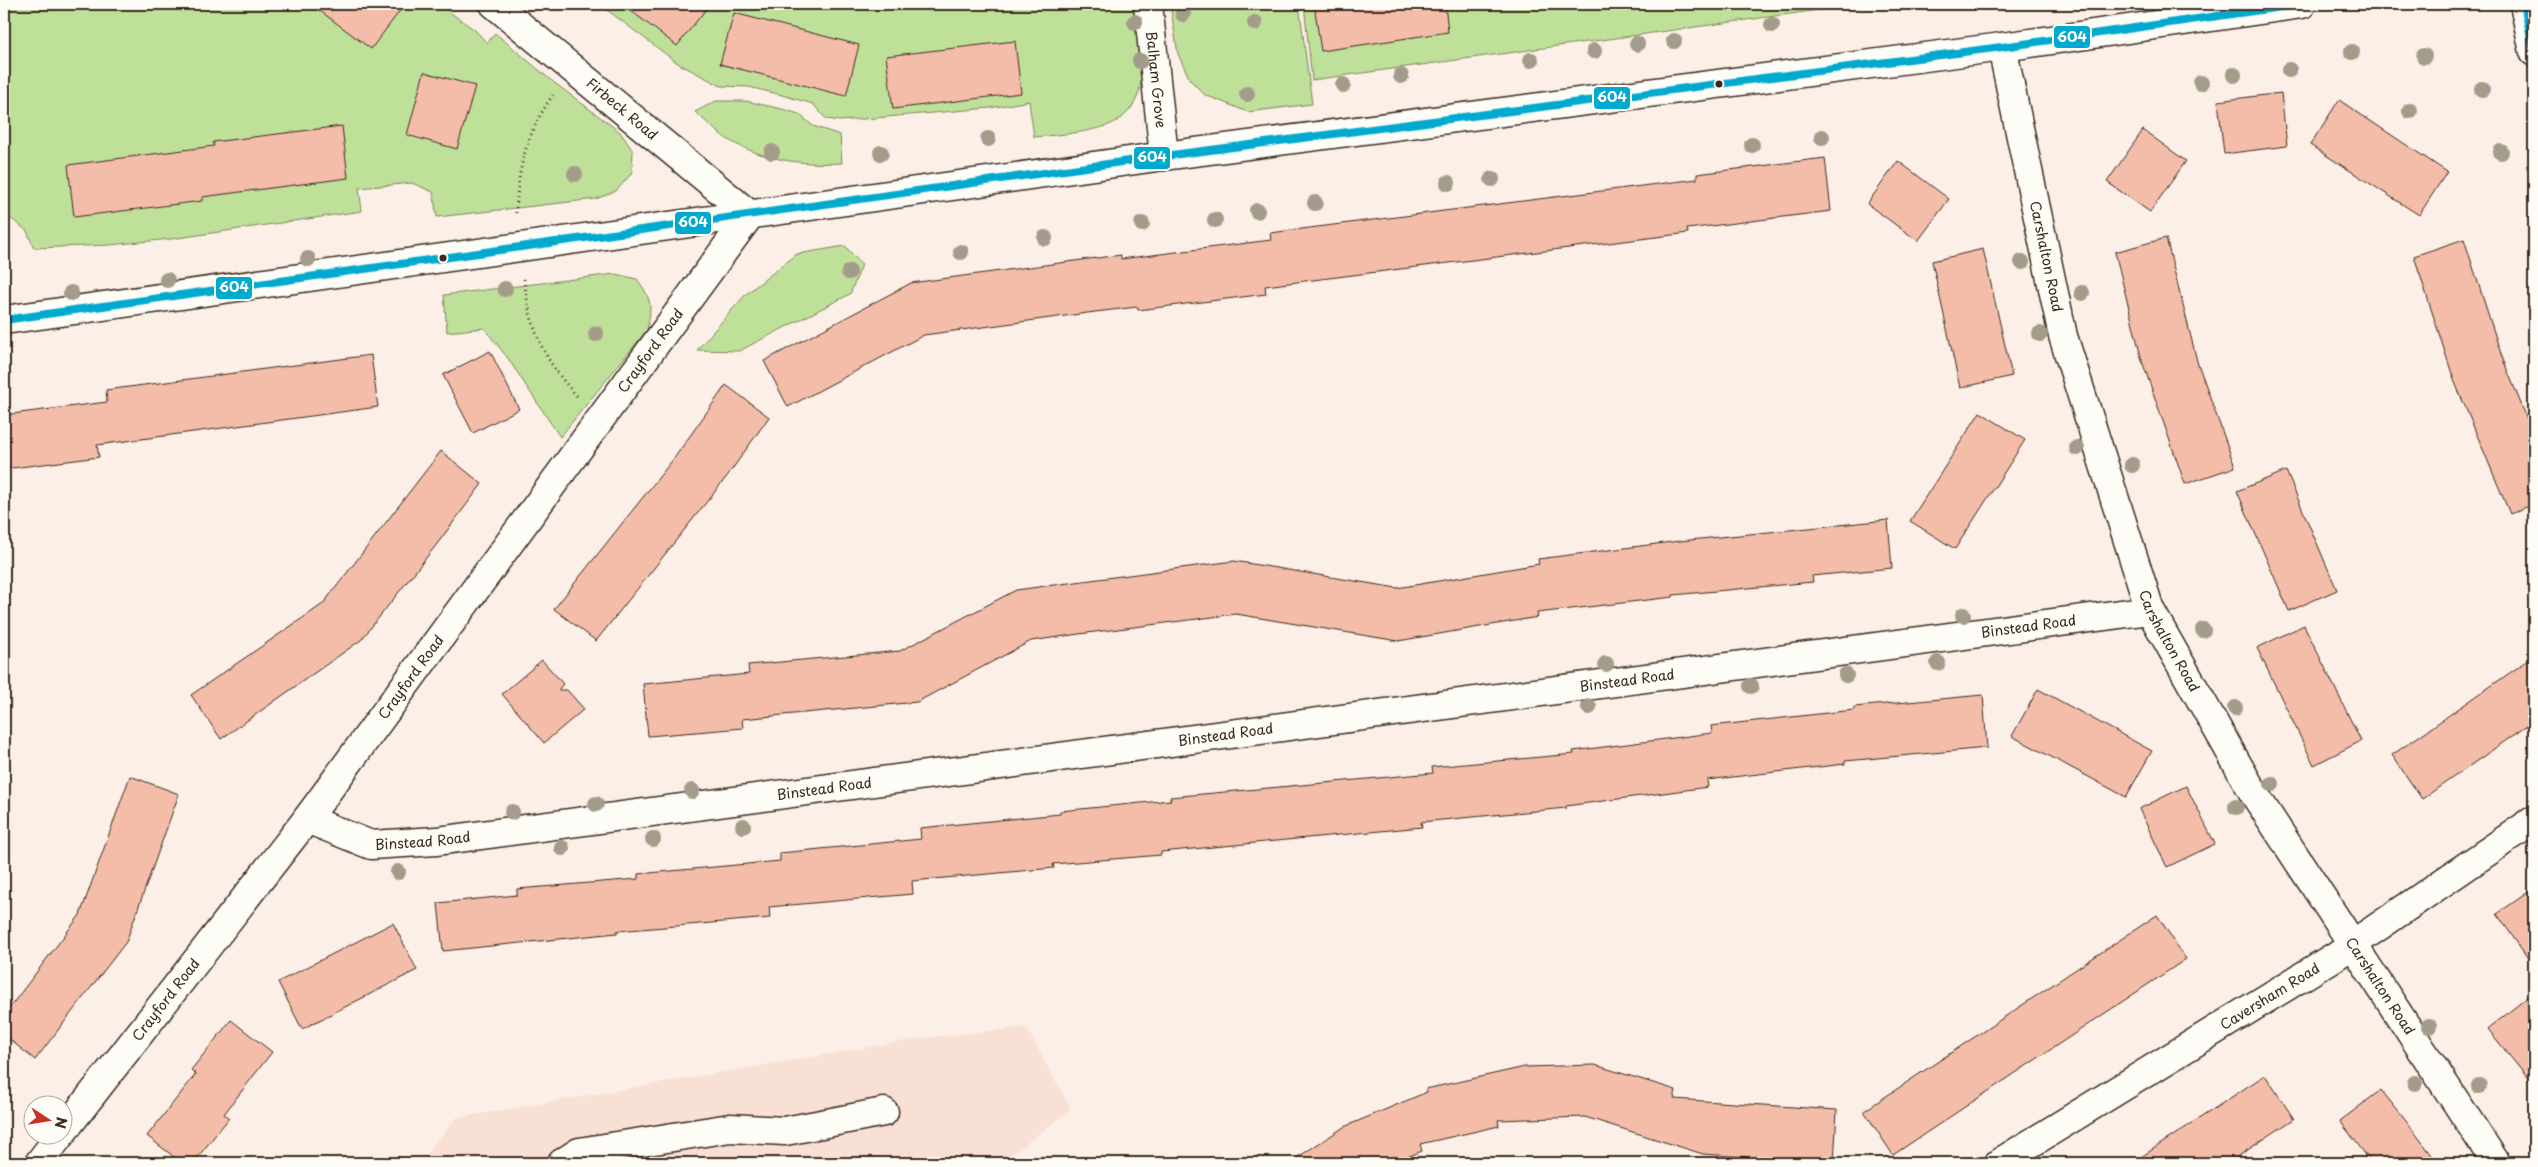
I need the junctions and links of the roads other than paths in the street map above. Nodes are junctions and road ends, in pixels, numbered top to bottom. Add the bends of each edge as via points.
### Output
1 (494, 4) edge
2 (1148, 4) edge
3 (2302, 4) edge
4 (2524, 4) edge
5 (2002, 48) junction
6 (2534, 52) edge
7 (1164, 156) junction
8 (750, 215) junction
9 (4, 320) edge
10 (2150, 610) junction
11 (306, 818) junction
12 (2534, 820) edge
13 (2352, 946) junction
14 (884, 1112) dead end
15 (72, 1121) edge
16 (54, 1144) edge
17 (39, 1163) edge
18 (562, 1163) edge
19 (1999, 1163) edge
20 (2496, 1163) edge

1 - 8 street, Firbeck Road
2 - 7 street, Balham Grove
3 - 5 street
4 - 6 street
5 - 7 street
5 - 10 street, Carshalton Road via 2064,336
7 - 8 street
8 - 9 street
8 - 11 street, Crayford Road
10 - 11 street, Binstead Road via 437,842 371,844
10 - 13 street, Carshalton Road via 2253,792
11 - 15 street, Crayford Road
12 - 13 street, Caversham Road
13 - 19 street, Caversham Road
13 - 20 street, Carshalton Road
14 - 18 street via 786,1132 730,1128 579,1152
16 - 17 street, Crayford Road

